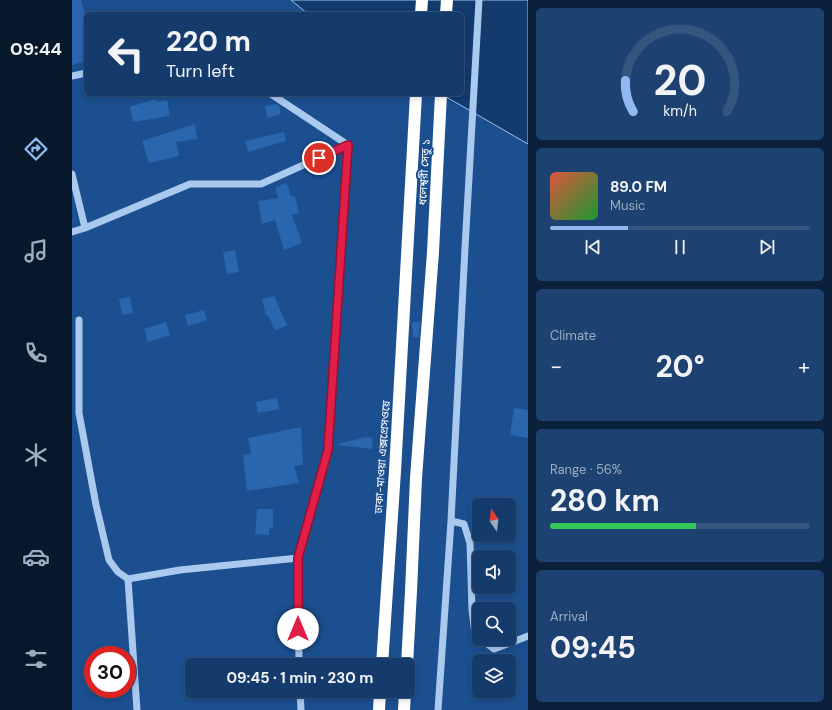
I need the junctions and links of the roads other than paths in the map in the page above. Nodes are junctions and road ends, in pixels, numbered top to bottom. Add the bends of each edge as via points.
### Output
1 (422, 0) edge
2 (446, 0) edge
3 (479, 0) edge
4 (421, 12) edge
5 (446, 12) edge
6 (84, 73) edge
7 (72, 76) edge
8 (274, 96) edge
9 (416, 96) edge
10 (441, 96) edge
11 (348, 145) junction
12 (72, 174) edge
13 (85, 228) junction
14 (72, 232) edge
15 (408, 250) joint
16 (79, 320) dead end
17 (451, 521) junction
18 (298, 558) junction
19 (128, 579) junction
20 (472, 610) edge
21 (528, 636) edge
22 (516, 640) edge
23 (299, 658) edge
24 (382, 658) edge
25 (407, 658) edge
26 (300, 698) edge
27 (380, 698) edge
28 (405, 698) edge
29 (137, 710) edge
30 (301, 710) edge
31 (379, 710) edge
32 (404, 710) edge
33 (438, 710) edge

1 - 4 highway
2 - 5 highway
3 - 17 street
6 - 7 street
8 - 11 street
9 - 15 highway, ধলেশ্বরী সেতু ১
10 - 25 highway, ধলেশ্বরী সেতু ১ via 433,252 416,478
11 - 13 street via 261,184 190,184
11 - 18 street via 328,450
12 - 13 street
13 - 14 street
15 - 24 highway, ঢাকা-মাওয়া এক্সপ্রেসওয়ে
16 - 19 street via 80,421 109,560 118,572
17 - 20 street via 464,524 470,543
17 - 33 street
18 - 19 street via 180,570
18 - 23 street
19 - 29 street
21 - 22 street
26 - 30 street
27 - 31 highway
28 - 32 highway

